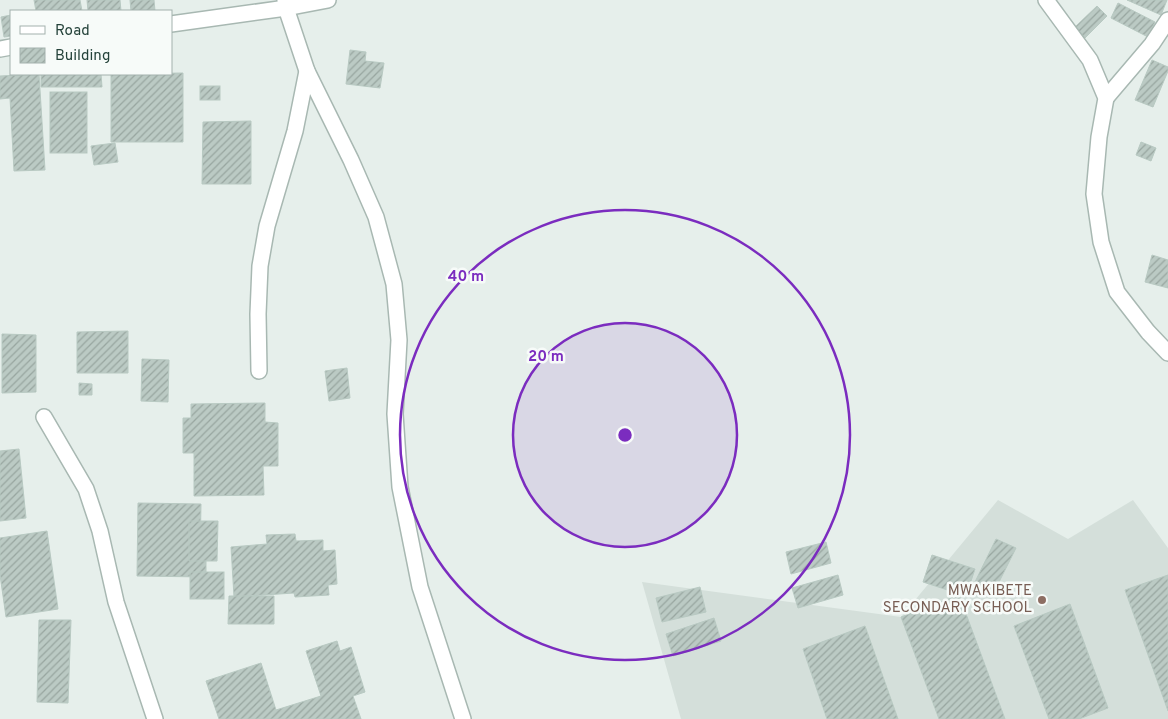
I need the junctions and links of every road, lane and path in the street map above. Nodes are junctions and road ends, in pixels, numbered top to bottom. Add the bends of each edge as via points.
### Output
1 (328, 0) edge
2 (1046, 0) edge
3 (286, 4) edge
4 (1168, 20) edge
5 (172, 24) edge
6 (307, 71) junction
7 (1106, 98) junction
8 (1168, 353) edge
9 (259, 371) dead end
10 (44, 417) dead end
11 (155, 719) edge
12 (464, 719) edge

1 - 3 street
2 - 7 street via 1090,60
3 - 5 street
3 - 6 street
4 - 7 street
6 - 9 street via 295,132 267,226 260,266
6 - 12 street via 376,217 394,284 399,340 395,414 400,486 420,587
7 - 8 street via 1094,194 1101,242 1117,292
10 - 11 street via 86,489 100,531 116,602

